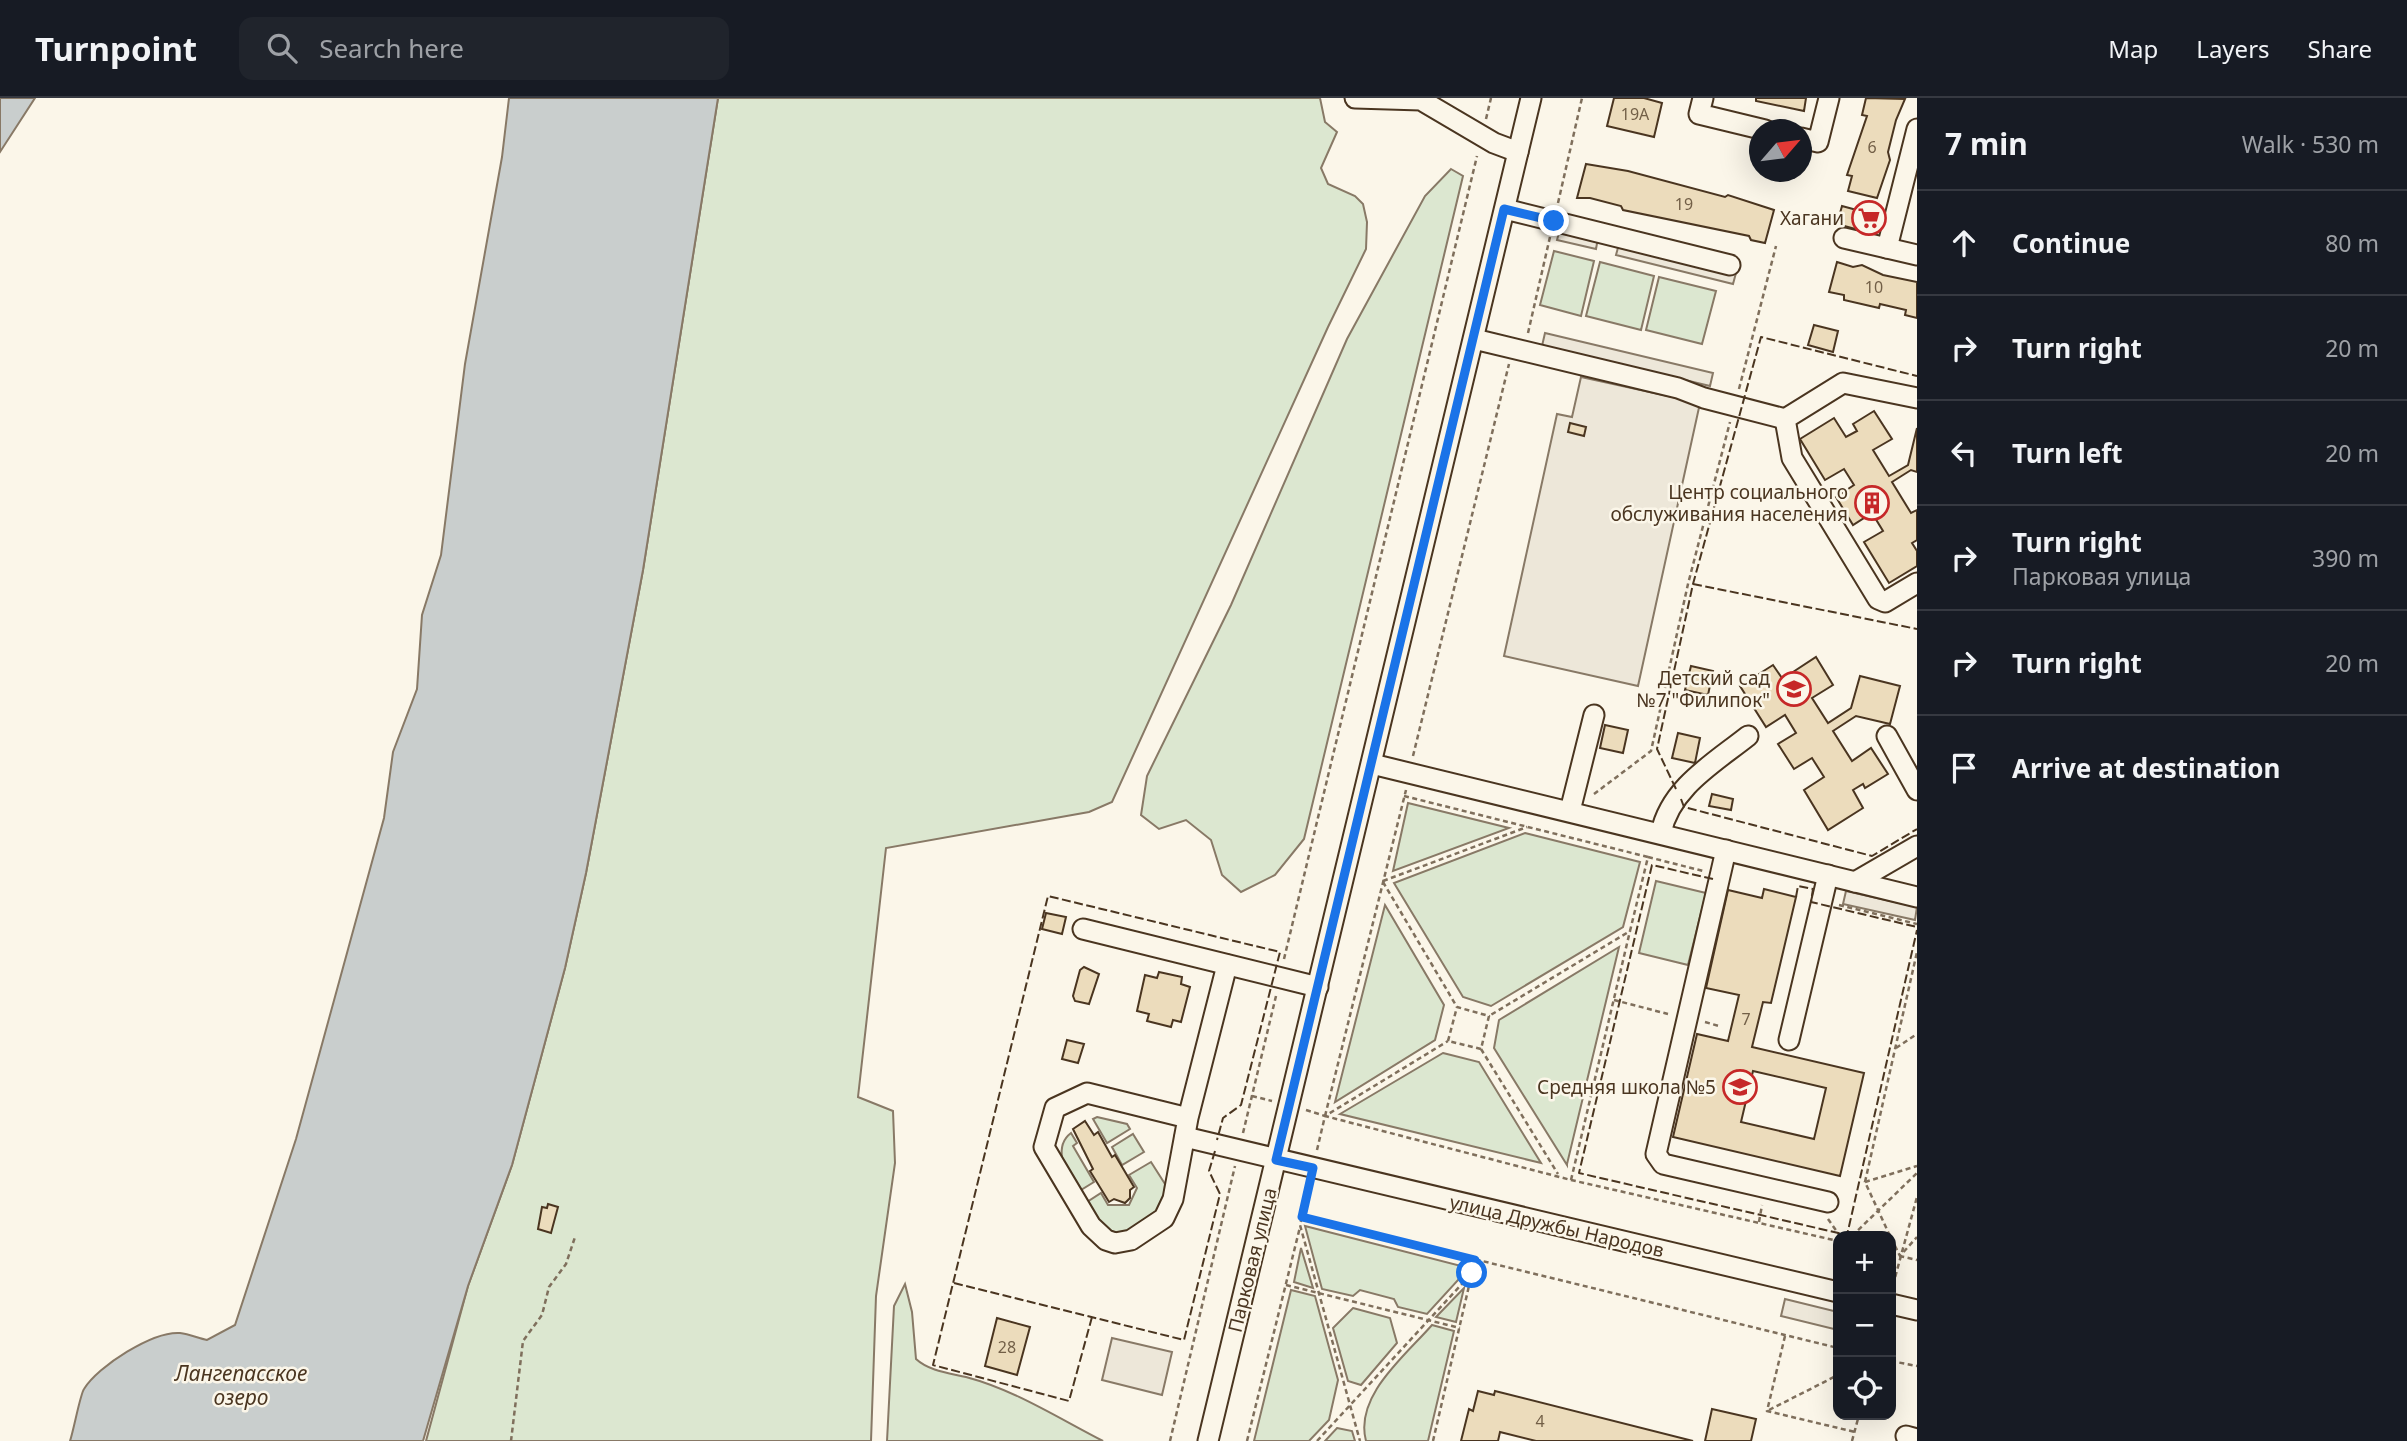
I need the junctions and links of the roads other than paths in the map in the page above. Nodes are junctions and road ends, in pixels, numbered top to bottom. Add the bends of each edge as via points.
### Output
1 (1355, 98) edge
2 (1531, 98) edge
3 (1703, 98) edge
4 (1829, 98) edge
5 (1749, 126) edge
6 (1917, 129) edge
7 (1812, 141) edge
8 (1518, 152) junction
9 (1504, 209) junction
10 (1844, 237) dead end
11 (1887, 248) junction
12 (1917, 255) edge
13 (1730, 265) dead end
14 (1474, 339) junction
15 (1917, 398) edge
16 (1785, 419) junction
17 (1917, 583) edge
18 (1594, 715) dead end
19 (1748, 736) dead end
20 (1887, 736) dead end
21 (1372, 764) junction
22 (1917, 790) edge
23 (1570, 811) junction
24 (1661, 833) junction
25 (1917, 846) edge
26 (1726, 850) junction
27 (1828, 875) junction
28 (1855, 882) junction
29 (1917, 897) edge
30 (1083, 929) dead end
31 (1227, 965) junction
32 (1318, 987) junction
33 (1789, 1040) dead end
34 (1186, 1128) junction
35 (1276, 1160) junction
36 (1828, 1202) dead end
37 (1833, 1291) edge
38 (1896, 1305) edge
39 (1917, 1310) edge
40 (1208, 1441) edge

1 - 8 street via 1421,100
2 - 8 street, Парковая улица
3 - 5 street via 1699,114
4 - 7 street via 1818,142
6 - 11 street
8 - 9 street, Парковая улица
9 - 13 street
9 - 14 street, Парковая улица
10 - 11 street
11 - 12 street
14 - 16 street
14 - 21 street, Парковая улица
15 - 16 street via 1843,383
16 - 17 street via 1792,457 1878,599 1885,601
18 - 23 street
19 - 24 street via 1683,789 1667,813
20 - 22 street
21 - 23 street
21 - 32 street, Парковая улица
23 - 24 street
24 - 26 street
25 - 28 street
26 - 27 street
26 - 36 street via 1656,1154 1663,1164
27 - 28 street
27 - 33 street
28 - 29 street
30 - 31 street
31 - 32 street
31 - 34 street
32 - 35 street, Парковая улица
34 - 34 street via 1173,1199 1164,1218 1131,1240 1115,1243 1091,1226 1044,1147 1055,1108 1087,1093
34 - 35 street, улица Дружбы Народов
35 - 37 street, улица Дружбы Народов
35 - 40 street, Парковая улица
38 - 39 street

